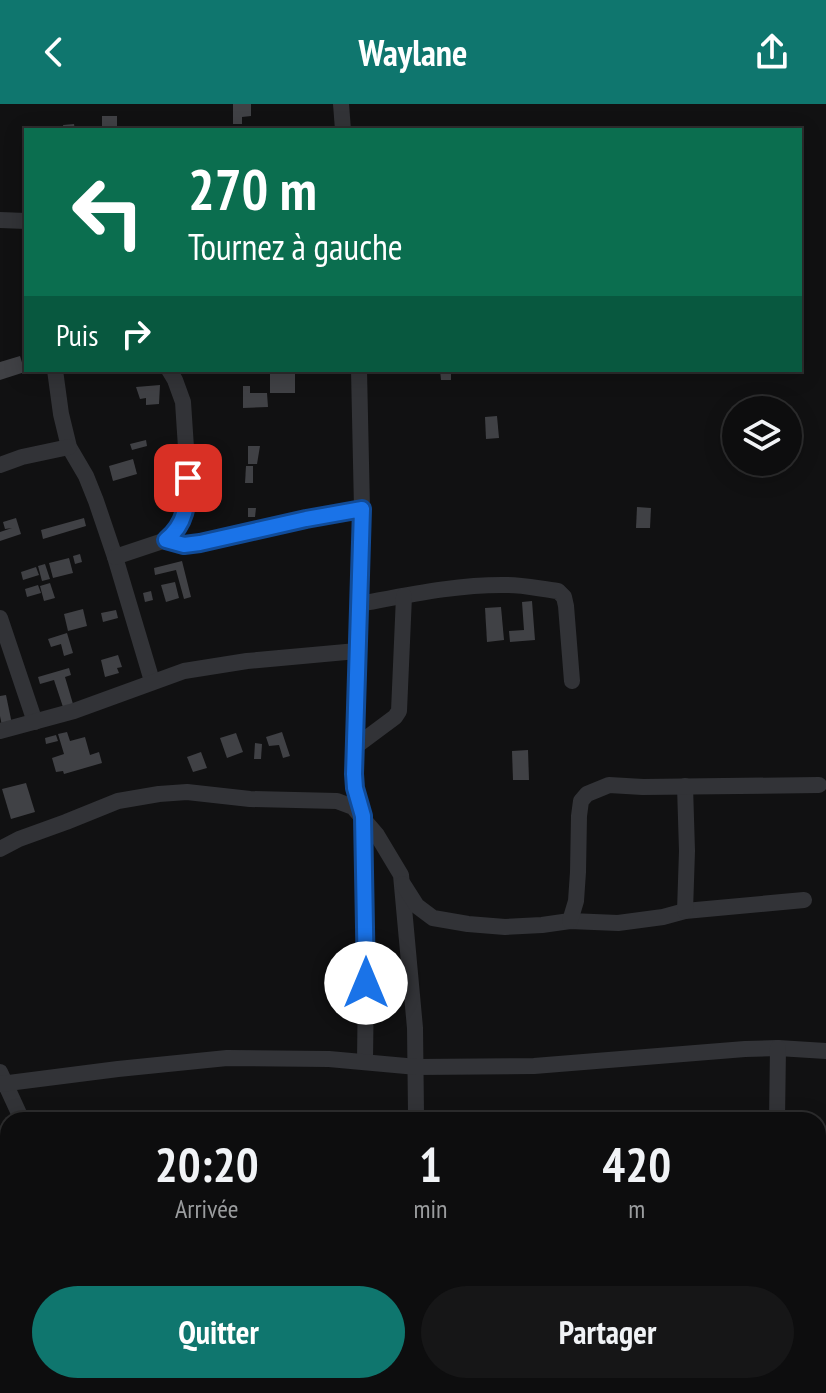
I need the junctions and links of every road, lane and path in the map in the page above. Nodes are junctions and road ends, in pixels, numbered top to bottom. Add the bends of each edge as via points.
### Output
1 (341, 104) edge
2 (343, 128) edge
3 (0, 220) edge
4 (24, 221) edge
5 (55, 372) edge
6 (170, 372) edge
7 (359, 372) edge
8 (69, 447) junction
9 (0, 465) edge
10 (362, 509) junction
11 (166, 540) junction
12 (115, 557) junction
13 (404, 596) junction
14 (359, 604) junction
15 (0, 618) edge
16 (357, 651) junction
17 (152, 681) junction
18 (572, 681) dead end
19 (35, 722) junction
20 (0, 731) edge
21 (356, 746) junction
22 (819, 785) dead end
23 (685, 786) junction
24 (363, 816) junction
25 (1, 846) edge
26 (402, 883) junction
27 (804, 900) dead end
28 (685, 911) junction
29 (570, 921) junction
30 (778, 1048) junction
31 (826, 1051) edge
32 (365, 1062) junction
33 (417, 1067) junction
34 (1, 1080) edge
35 (18, 1112) edge
36 (416, 1112) edge
37 (777, 1112) edge

1 - 2 street
3 - 4 street
5 - 8 street
6 - 11 street via 183,402 188,478 182,521
7 - 10 street
8 - 9 street
8 - 12 street via 91,487
10 - 11 street via 200,543
10 - 14 street
11 - 12 street
12 - 17 street
13 - 14 street
13 - 18 street via 509,585 558,591 566,606
13 - 21 street via 399,711
14 - 16 street
15 - 19 street
16 - 17 street via 215,665
16 - 21 street
17 - 19 street
19 - 20 street
21 - 24 street via 355,788
22 - 23 street
23 - 28 street
23 - 29 street via 609,785 581,801 576,901
24 - 25 street via 337,801 159,794 118,801
24 - 26 street via 391,856
24 - 32 street
26 - 29 street via 417,906 433,918 505,927
26 - 33 street
27 - 28 street
28 - 29 street via 618,923
30 - 31 street
30 - 33 street via 534,1066
30 - 37 street
32 - 33 street
32 - 34 street via 227,1058
33 - 36 street
34 - 35 street

